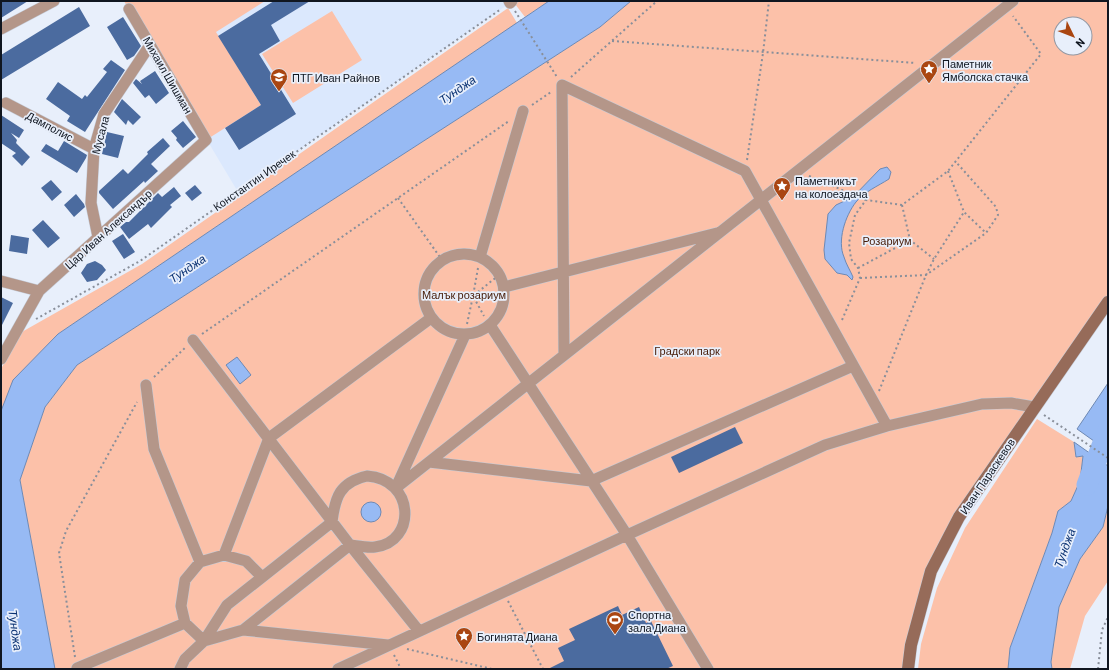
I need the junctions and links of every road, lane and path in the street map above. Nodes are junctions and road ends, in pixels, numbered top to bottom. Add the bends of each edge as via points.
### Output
1 (54, 1) edge
2 (657, 1) edge
3 (769, 1) edge
4 (510, 2) edge
5 (1010, 4) edge
6 (129, 9) dead end
7 (1, 29) edge
8 (612, 41) junction
9 (150, 45) junction
10 (763, 53) junction
11 (933, 64) junction
12 (562, 85) junction
13 (6, 103) dead end
14 (523, 111) junction
15 (206, 140) joint
16 (94, 149) junction
17 (956, 162) junction
18 (745, 171) junction
19 (798, 171) junction
20 (948, 171) junction
21 (398, 198) junction
22 (761, 200) junction
23 (866, 200) junction
24 (902, 205) junction
25 (964, 212) junction
26 (721, 232) junction
27 (986, 233) junction
28 (98, 237) junction
29 (910, 240) junction
30 (480, 257) junction
31 (934, 259) junction
32 (442, 260) junction
33 (858, 268) junction
34 (563, 272) junction
35 (499, 275) junction
36 (926, 275) junction
37 (860, 278) junction
38 (1, 281) edge
39 (504, 287) junction
40 (40, 291) junction
41 (472, 296) junction
42 (1108, 302) edge
43 (431, 318) junction
44 (490, 325) junction
45 (16, 330) junction
46 (836, 334) junction
47 (465, 335) junction
48 (193, 340) junction
49 (564, 356) junction
50 (1, 359) edge
51 (853, 366) junction
52 (528, 384) junction
53 (146, 385) junction
54 (874, 403) junction
55 (1037, 409) junction
56 (887, 426) junction
57 (268, 438) junction
58 (1108, 458) edge
59 (429, 462) junction
60 (591, 481) junction
61 (396, 488) junction
62 (332, 522) junction
63 (627, 535) junction
64 (350, 545) junction
65 (224, 555) junction
66 (200, 562) junction
67 (262, 577) junction
68 (503, 592) junction
69 (1108, 617) edge
70 (185, 623) junction
71 (243, 630) junction
72 (419, 631) junction
73 (204, 641) junction
74 (389, 645) junction
75 (77, 668) joint
76 (180, 669) edge
77 (338, 669) edge
78 (401, 669) edge
79 (492, 669) edge
80 (543, 669) edge
81 (708, 669) edge
82 (908, 669) edge
83 (1098, 669) edge

1 - 7 street
2 - 8 path
3 - 10 path
4 - 12 path
4 - 45 path, Константин Иречек via 140,261
5 - 11 street
5 - 17 path via 1041,54
6 - 9 street, Михаил Шишман
8 - 10 path
8 - 12 path
9 - 15 street, Михаил Шишман
9 - 16 street, Мусала via 104,114
10 - 11 path
10 - 18 path
11 - 19 street
12 - 14 path
12 - 18 street
12 - 34 street
13 - 16 street, Дамполис
14 - 21 path
14 - 30 street
15 - 28 street, Цар Иван Александър
16 - 28 street, Мусала via 91,203
17 - 20 path
17 - 27 path via 996,207 998,215
18 - 22 street
19 - 22 street
19 - 23 path
20 - 24 path
20 - 25 path
21 - 32 path
21 - 48 path
22 - 26 street
22 - 46 street
23 - 24 path
23 - 33 path via 855,215 849,244 850,259
24 - 29 path
25 - 27 path
25 - 31 path
26 - 34 street
26 - 49 street
27 - 36 path
28 - 40 street, Цар Иван Александър
29 - 31 path
29 - 33 path
30 - 32 street via 454,255
30 - 35 street via 491,264
30 - 41 path
31 - 36 path
32 - 43 street via 432,269 423,294 425,307
33 - 37 path
34 - 39 street
34 - 49 street
35 - 39 street
35 - 41 path
36 - 37 path
36 - 54 path
37 - 46 path
38 - 40 street
39 - 44 street via 504,301 499,314
40 - 45 street, Цар Иван Александър
41 - 44 path
41 - 47 path
42 - 55 street, Иван Параскевов
43 - 47 street via 440,328
43 - 57 street
44 - 47 street via 478,332
44 - 52 street
45 - 50 street
46 - 51 street
47 - 61 street
48 - 53 path
48 - 57 street
49 - 52 street
51 - 54 street
51 - 60 street
52 - 59 street
52 - 60 street
53 - 66 street via 154,449
53 - 75 path via 66,531 59,553
54 - 56 street
55 - 56 street via 1011,404 982,404
55 - 58 path
55 - 82 street, Иван Параскевов via 959,517 930,571 911,645
56 - 63 street via 825,445
57 - 62 street
57 - 65 street
59 - 60 street
59 - 61 street
60 - 63 street
61 - 62 street via 375,477 363,477 351,482 342,489 337,498
61 - 64 street via 405,510 402,527 397,535 376,547
62 - 64 street
62 - 67 street
63 - 68 street
63 - 81 street
64 - 71 street
64 - 72 street
65 - 66 street
65 - 67 street via 246,562
66 - 70 street via 185,580 181,606
67 - 73 street via 227,605
68 - 72 street
68 - 80 path
69 - 83 path via 1102,630
70 - 73 street
70 - 75 street
71 - 73 street
71 - 74 street
72 - 74 street
73 - 76 street via 185,659
74 - 77 street
74 - 78 path
74 - 79 path

